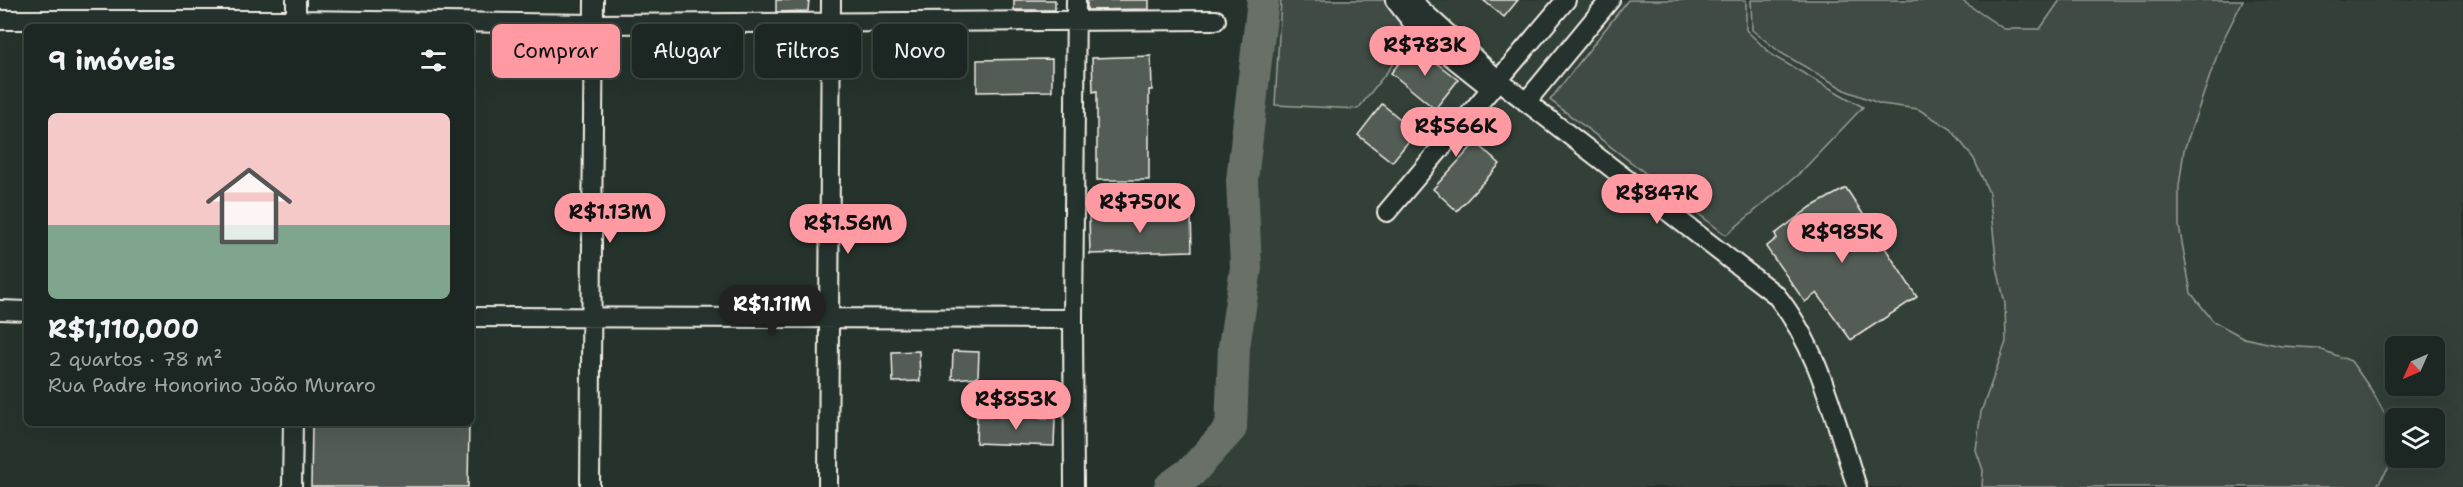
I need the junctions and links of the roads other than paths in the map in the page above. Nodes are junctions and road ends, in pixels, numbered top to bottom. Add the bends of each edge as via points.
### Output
1 (296, 0) edge
2 (594, 0) edge
3 (831, 0) edge
4 (1076, 0) edge
5 (1395, 0) edge
6 (1413, 0) edge
7 (1566, 0) edge
8 (1610, 0) edge
9 (0, 20) edge
10 (1216, 20) dead end
11 (1076, 21) junction
12 (296, 23) edge
13 (831, 23) junction
14 (593, 24) junction
15 (593, 78) edge
16 (1495, 84) junction
17 (1526, 102) junction
18 (1387, 212) dead end
19 (0, 310) edge
20 (24, 311) edge
21 (474, 317) edge
22 (591, 317) junction
23 (829, 318) junction
24 (1073, 319) junction
25 (292, 426) edge
26 (292, 487) edge
27 (590, 487) edge
28 (828, 487) edge
29 (1074, 487) edge
30 (1857, 487) edge

1 - 12 street
2 - 14 street
3 - 13 street
4 - 11 street
5 - 16 street via 1420,32
6 - 16 street
7 - 16 street
8 - 17 street
9 - 12 street
10 - 11 street
11 - 13 street
11 - 24 street
12 - 14 street
13 - 14 street
13 - 23 street
15 - 22 street
16 - 17 street
16 - 18 street
17 - 30 street via 1776,295 1792,315 1814,358
19 - 20 street
21 - 22 street
22 - 23 street
22 - 27 street
23 - 24 street
23 - 28 street
24 - 29 street
25 - 26 street

